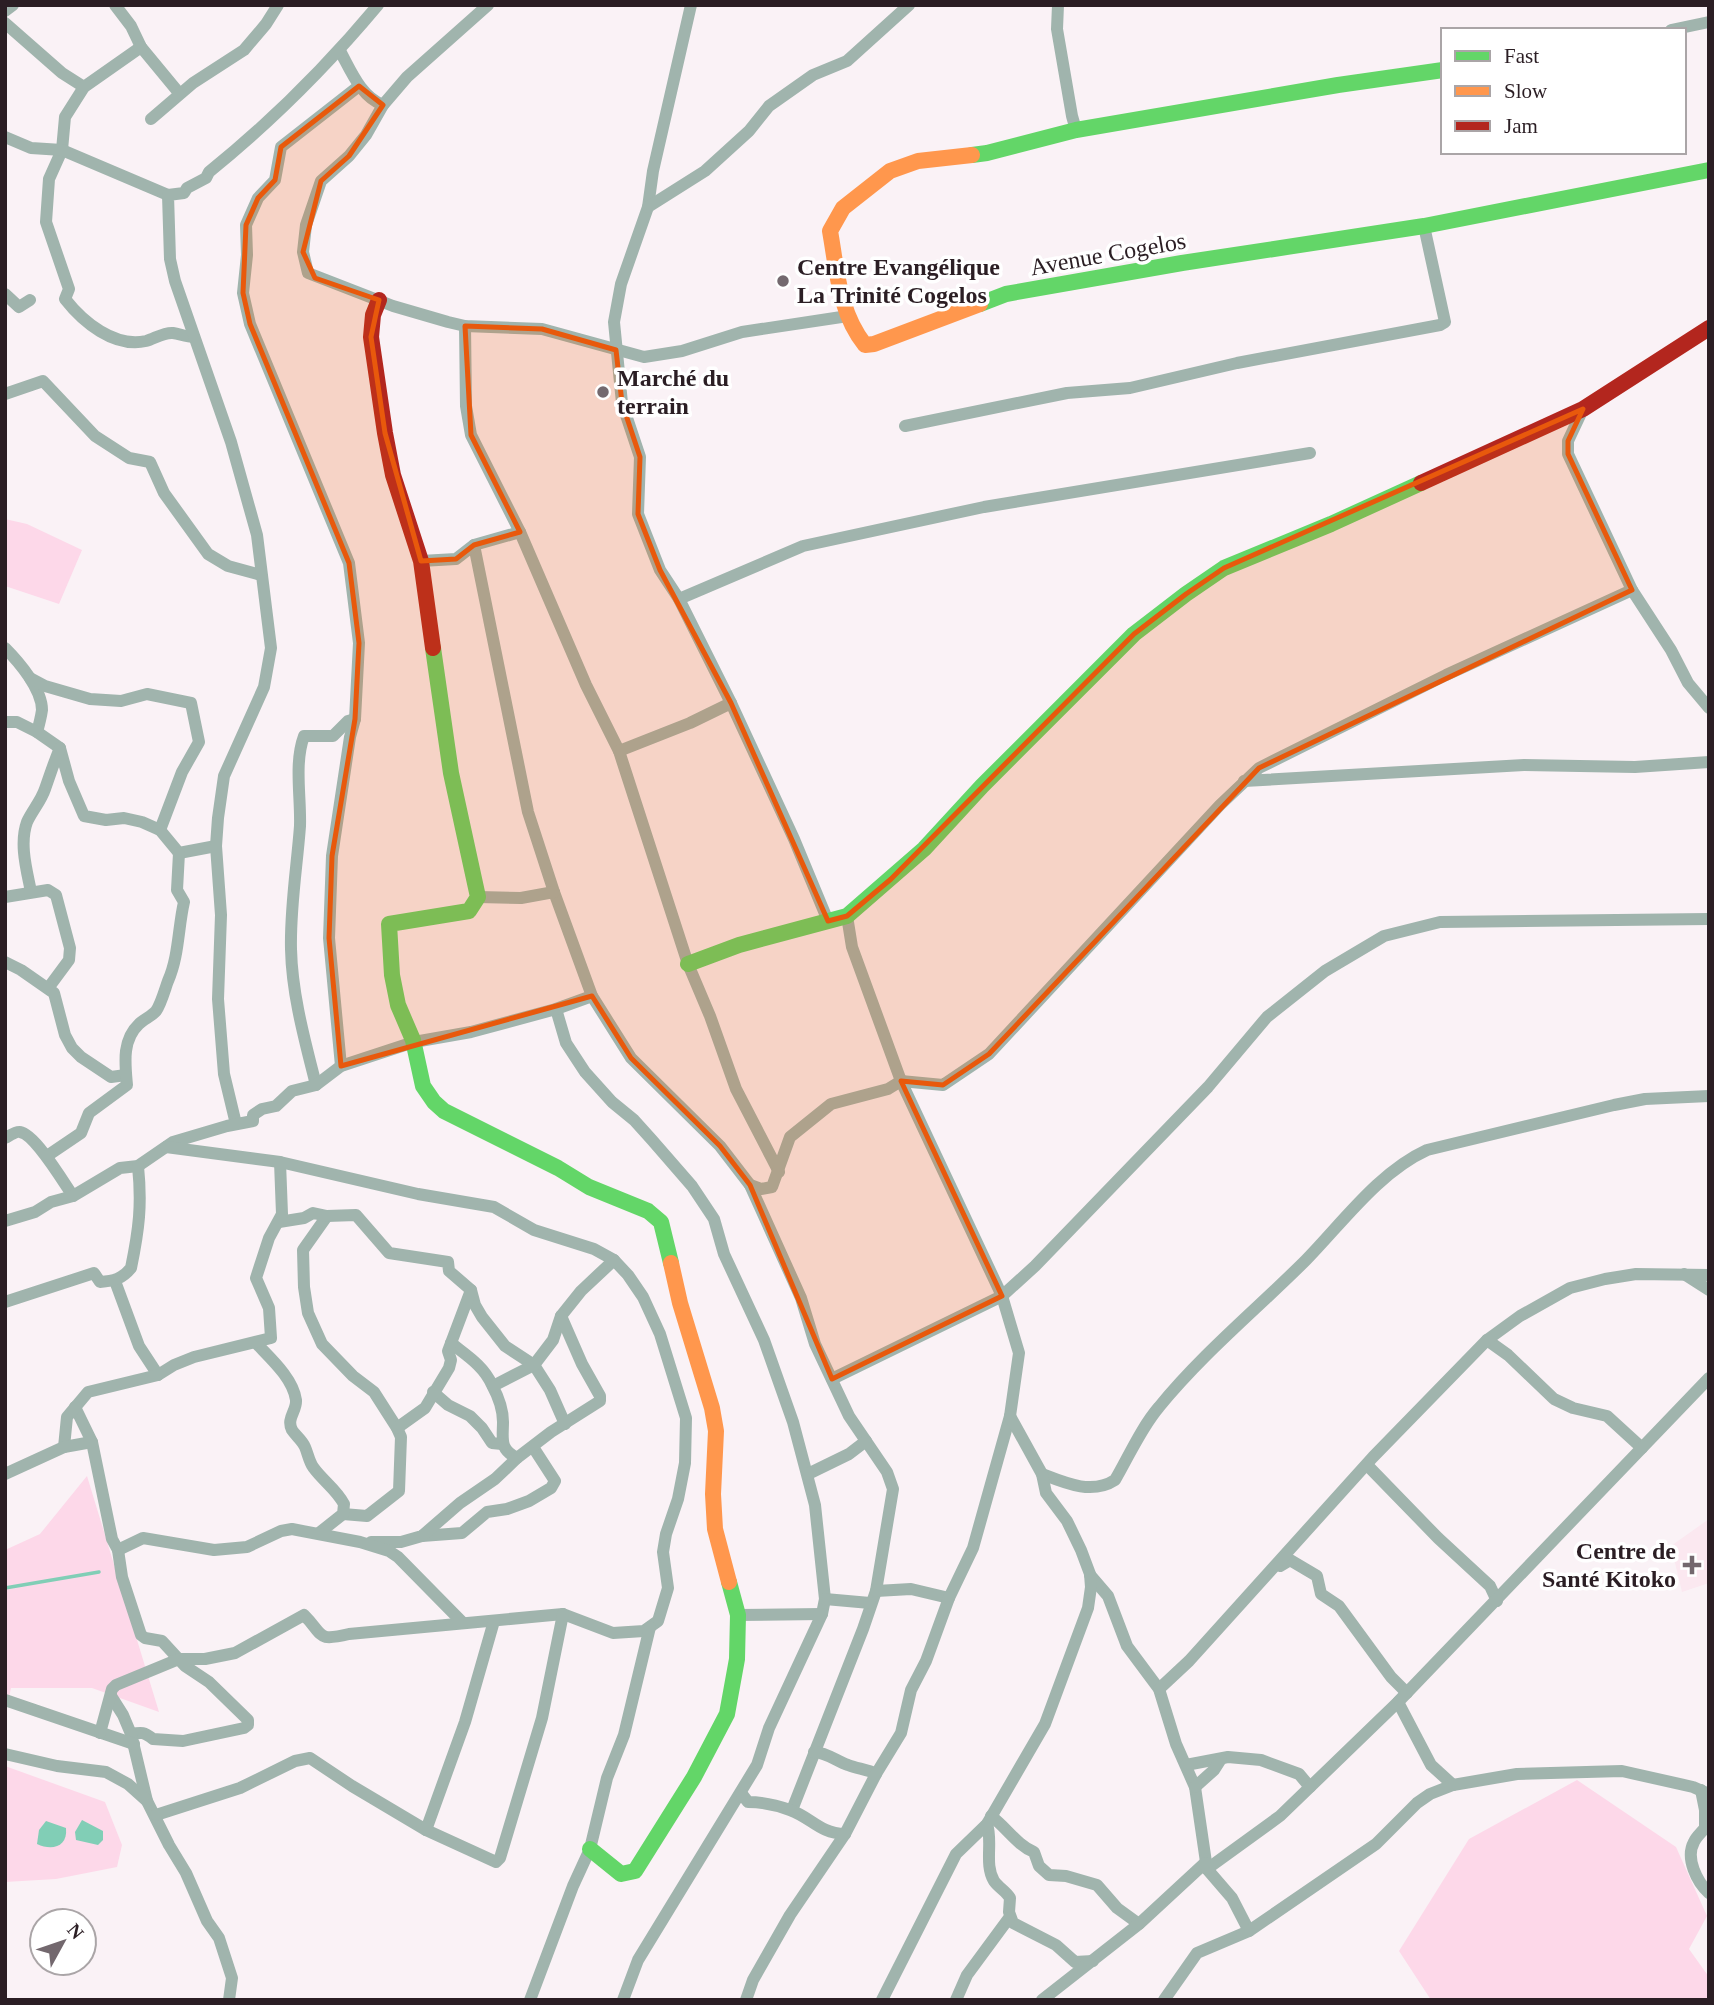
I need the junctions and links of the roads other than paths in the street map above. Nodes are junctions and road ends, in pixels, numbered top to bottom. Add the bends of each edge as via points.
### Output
1 (13, 5) edge
2 (115, 5) edge
3 (278, 5) edge
4 (379, 5) edge
5 (488, 5) edge
6 (691, 5) edge
7 (909, 5) edge
8 (1058, 5) edge
9 (5, 11) edge
10 (1709, 22) edge
11 (5, 23) edge
12 (1680, 28) edge
13 (141, 47) junction
14 (340, 51) junction
15 (1441, 70) edge
16 (359, 86) junction
17 (84, 87) junction
18 (179, 93) junction
19 (383, 105) junction
20 (151, 119) dead end
21 (1076, 130) junction
22 (5, 138) edge
23 (62, 150) junction
24 (1709, 170) edge
25 (168, 195) junction
26 (648, 207) junction
27 (1424, 226) junction
28 (5, 294) edge
29 (30, 300) dead end
30 (379, 300) junction
31 (848, 316) junction
32 (465, 326) junction
33 (1709, 328) edge
34 (194, 337) junction
35 (616, 349) junction
36 (5, 394) edge
37 (1583, 409) junction
38 (905, 426) dead end
39 (1310, 453) dead end
40 (520, 532) junction
41 (474, 545) junction
42 (421, 561) junction
43 (261, 575) junction
44 (1632, 590) junction
45 (679, 598) junction
46 (5, 648) edge
47 (30, 678) junction
48 (731, 703) junction
49 (1709, 708) edge
50 (355, 719) junction
51 (5, 722) edge
52 (37, 732) junction
53 (60, 748) junction
54 (618, 751) junction
55 (1709, 762) edge
56 (1244, 780) junction
57 (160, 830) junction
58 (216, 846) junction
59 (179, 853) junction
60 (31, 892) junction
61 (554, 892) junction
62 (5, 897) edge
63 (478, 897) junction
64 (847, 916) junction
65 (1709, 919) edge
66 (828, 921) junction
67 (5, 962) edge
68 (688, 964) junction
69 (49, 987) junction
70 (592, 996) junction
71 (556, 1009) junction
72 (414, 1042) junction
73 (341, 1066) junction
74 (126, 1075) junction
75 (901, 1082) junction
76 (316, 1086) junction
77 (1709, 1096) edge
78 (236, 1124) junction
79 (5, 1138) edge
80 (166, 1147) junction
81 (47, 1156) junction
82 (280, 1163) junction
83 (138, 1166) junction
84 (779, 1172) junction
85 (750, 1185) junction
86 (72, 1196) junction
87 (327, 1216) junction
88 (5, 1221) edge
89 (279, 1223) junction
90 (614, 1260) junction
91 (1683, 1274) junction
92 (1709, 1275) edge
93 (115, 1281) junction
94 (471, 1290) junction
95 (1709, 1290) edge
96 (1002, 1296) junction
97 (5, 1302) edge
98 (561, 1316) junction
99 (1487, 1340) junction
100 (256, 1343) junction
101 (451, 1343) junction
102 (534, 1365) junction
103 (158, 1375) junction
104 (1709, 1378) edge
105 (832, 1379) junction
106 (493, 1386) junction
107 (433, 1392) junction
108 (75, 1407) junction
109 (1010, 1416) junction
110 (565, 1424) junction
111 (397, 1428) junction
112 (866, 1441) junction
113 (92, 1442) junction
114 (502, 1444) junction
115 (64, 1447) junction
116 (533, 1447) junction
117 (1642, 1448) junction
118 (517, 1458) junction
119 (1368, 1466) junction
120 (5, 1474) edge
121 (808, 1474) junction
122 (1042, 1474) junction
123 (343, 1514) junction
124 (319, 1533) junction
125 (422, 1536) junction
126 (360, 1542) junction
127 (118, 1550) junction
128 (1273, 1569) junction
129 (1090, 1574) junction
130 (1108, 1596) junction
131 (873, 1597) junction
132 (949, 1598) junction
133 (825, 1599) junction
134 (1497, 1601) junction
135 (1088, 1608) junction
136 (563, 1614) junction
137 (822, 1614) junction
138 (738, 1615) junction
139 (494, 1621) junction
140 (463, 1623) junction
141 (650, 1627) junction
142 (179, 1659) junction
143 (1159, 1689) junction
144 (111, 1696) junction
145 (1403, 1697) junction
146 (5, 1700) edge
147 (100, 1733) junction
148 (132, 1739) junction
149 (814, 1752) junction
150 (5, 1754) edge
151 (1221, 1759) junction
152 (1186, 1765) junction
153 (876, 1774) junction
154 (1452, 1785) junction
155 (1195, 1787) junction
156 (1310, 1787) junction
157 (1705, 1792) edge
158 (741, 1793) junction
159 (147, 1801) junction
160 (792, 1810) junction
161 (156, 1815) junction
162 (989, 1820) junction
163 (426, 1829) junction
164 (845, 1834) junction
165 (590, 1849) junction
166 (1205, 1866) junction
167 (1709, 1893) edge
168 (1009, 1918) junction
169 (1139, 1924) junction
170 (1249, 1931) junction
171 (1197, 1953) junction
172 (1094, 1961) junction
173 (229, 2000) edge
174 (530, 2000) edge
175 (623, 2000) edge
176 (746, 2000) edge
177 (883, 2000) edge
178 (957, 2000) edge
179 (1042, 2000) edge
180 (1164, 2000) edge
181 (1180, 2000) edge

1 - 9 street
2 - 13 street
3 - 18 street via 244,50
4 - 14 street
5 - 19 street via 407,77
6 - 26 street
7 - 26 street via 847,61 813,75 769,106 705,171
8 - 21 street via 1057,29
10 - 12 street
11 - 17 street
13 - 17 street
13 - 18 street
14 - 16 street
14 - 25 street via 206,178 184,193
15 - 21 street, Avenue Cogelos
16 - 19 street
16 - 50 street via 281,147 275,180 257,198 246,225 243,293 250,324 349,563 359,643
17 - 23 street via 65,117
18 - 20 street
19 - 30 street via 349,156 321,181 306,225 303,252 305,267 315,278
21 - 31 street, Avenue Cogelos via 890,171 843,208 831,231
22 - 23 street via 31,148
23 - 25 street
23 - 34 street via 49,179 46,222 69,289 65,299 116,340 144,342 170,333
24 - 27 street, Avenue Cogelos
25 - 34 street via 174,281
26 - 35 street via 621,284 614,322
27 - 31 street, Avenue Cogelos via 1006,295 874,344 865,345 858,339
27 - 38 street via 1445,322 1440,325 1130,388 1067,393
28 - 29 street via 19,307
30 - 32 street
30 - 42 street via 371,337 385,433 393,475
31 - 35 street via 742,332 682,351 644,356
32 - 35 street via 542,330
32 - 40 street via 471,435
33 - 37 street
34 - 43 street via 231,442 257,535
35 - 45 street via 622,403 640,457 638,514 660,570
36 - 43 street via 43,381 94,436 130,458 150,462 168,499 208,554 228,566
37 - 44 street via 1568,441 1568,454
37 - 64 street via 1224,568 1134,634 924,849
39 - 45 street via 984,507 803,546
40 - 41 street
40 - 54 street
41 - 42 street via 456,559
41 - 61 street via 528,812
42 - 63 street via 451,773
43 - 58 street via 271,648 264,687 224,776
44 - 49 street via 1688,683
44 - 56 street via 1446,675 1259,768
45 - 48 street
46 - 47 street
47 - 52 street via 42,708
47 - 57 street via 90,699 121,701 147,694 191,703 199,742
48 - 54 street
48 - 66 street
50 - 73 street via 332,856 328,939
50 - 76 street via 333,736 304,736 299,750 300,825 291,951 294,988
51 - 52 street via 17,722
52 - 53 street
53 - 57 street via 83,816 124,818
53 - 60 street via 24,833
54 - 68 street
55 - 56 street via 1635,767 1524,765
56 - 75 street via 989,1054 943,1085
57 - 59 street
58 - 59 street
58 - 78 street via 221,915 218,999 224,1074
59 - 74 street via 177,890 184,902 179,944 157,1011 131,1032
60 - 62 street
60 - 69 street via 48,890 56,895 68,937 69,960
61 - 63 street via 521,898
61 - 70 street
63 - 72 street via 470,911 388,924 398,1007
64 - 66 street
64 - 75 street via 852,947
65 - 96 street via 1440,922 1384,936 1365,946 1267,1017 1208,1087
66 - 68 street
67 - 69 street
68 - 84 street via 736,1088
69 - 74 street via 72,1048 111,1077
70 - 71 street
70 - 85 street via 631,1058 720,1146
71 - 72 street
71 - 121 street via 566,1043 585,1072 692,1185 714,1219 732,1272 764,1340
72 - 73 street
72 - 138 street via 420,1083 444,1111 589,1187 648,1211 660,1222 712,1408 715,1530
73 - 76 street
74 - 81 street via 125,1087 89,1112 82,1133
75 - 84 street via 831,1104 809,1119 790,1137
75 - 96 street
76 - 78 street via 292,1091 276,1106 253,1115 253,1121
77 - 122 street via 1615,1105 1427,1150 1406,1160 1198,1363 1157,1409 1115,1480 1094,1488
78 - 80 street
79 - 81 street via 22,1132
80 - 82 street
80 - 83 street
81 - 86 street
82 - 89 street
82 - 90 street via 494,1207 534,1230
83 - 86 street via 120,1168
83 - 93 street via 142,1198 131,1268
84 - 85 street via 772,1187
85 - 105 street
86 - 88 street
87 - 89 street via 313,1213
87 - 94 street via 356,1214 390,1254 448,1262 449,1271
87 - 111 street via 303,1250 303,1287 311,1323 322,1344 374,1392
89 - 100 street via 269,1238 256,1279 269,1308 271,1336
90 - 98 street
90 - 141 street via 643,1297 660,1334 686,1418 685,1463 663,1552 668,1588 658,1621
91 - 92 street
91 - 95 street
91 - 99 street via 1636,1274 1570,1288
93 - 97 street via 100,1282 94,1273
93 - 103 street via 139,1346
94 - 101 street
94 - 102 street via 482,1317 505,1346
96 - 105 street
96 - 109 street via 1019,1353
98 - 102 street via 553,1340
98 - 110 street via 601,1399
99 - 117 street via 1554,1399 1607,1416
99 - 119 street
100 - 103 street via 194,1357
100 - 123 street via 286,1377 296,1402 290,1424 313,1466 340,1495
101 - 106 street via 479,1366
101 - 107 street via 449,1368
102 - 106 street
102 - 110 street
103 - 108 street via 88,1392
104 - 117 street
105 - 112 street
106 - 114 street via 502,1412
107 - 111 street via 425,1408
107 - 114 street via 470,1416 492,1443
108 - 113 street
108 - 115 street via 66,1420
109 - 122 street
109 - 132 street via 973,1548
110 - 116 street
111 - 123 street via 401,1437 398,1491 371,1514
112 - 121 street
112 - 131 street via 893,1489
113 - 115 street
113 - 127 street
114 - 118 street
115 - 120 street
116 - 118 street
116 - 125 street via 555,1481 551,1488 519,1506 487,1512 462,1533
117 - 134 street
118 - 125 street
119 - 128 street
119 - 134 street via 1490,1587
121 - 133 street
122 - 129 street via 1046,1493 1067,1521
123 - 124 street
124 - 126 street
124 - 127 street via 292,1529 247,1547 214,1550 143,1538
125 - 126 street via 401,1542
126 - 140 street via 398,1557
127 - 142 street via 141,1635 162,1641
128 - 143 street
128 - 145 street via 1290,1560 1317,1576 1321,1594 1339,1606
129 - 130 street
129 - 135 street
130 - 135 street via 1097,1598
130 - 143 street via 1127,1646
131 - 132 street via 911,1590
131 - 133 street
131 - 149 street
132 - 153 street via 911,1690 901,1733
133 - 137 street
134 - 145 street
135 - 162 street via 1045,1724
136 - 139 street
136 - 141 street via 613,1633
136 - 163 street via 542,1718 499,1860
137 - 138 street
137 - 158 street
138 - 165 street via 737,1659 727,1714 635,1871 621,1874
139 - 140 street
139 - 163 street via 465,1721
140 - 142 street via 330,1639 314,1629 304,1615 234,1653
141 - 165 street
142 - 144 street via 116,1685
142 - 148 street via 226,1697 248,1725 183,1741 153,1739 146,1732
143 - 152 street
144 - 147 street
144 - 148 street
145 - 154 street via 1431,1765
145 - 156 street
146 - 147 street
147 - 148 street
148 - 159 street
149 - 153 street
149 - 160 street
150 - 159 street via 106,1772
151 - 152 street
151 - 155 street
151 - 156 street via 1261,1760 1299,1774
152 - 155 street
153 - 164 street
154 - 157 street via 1517,1774 1622,1771
154 - 170 street via 1417,1803 1376,1844
155 - 166 street
156 - 166 street via 1280,1816
157 - 167 street via 1704,1828 1694,1840 1691,1855 1696,1877
158 - 160 street via 748,1802
158 - 175 street via 638,1961
159 - 161 street
160 - 164 street via 830,1834
161 - 163 street via 240,1788 310,1758
161 - 173 street via 219,1938 232,1978
162 - 168 street via 991,1874 1010,1898
162 - 169 street via 1007,1828 1020,1846 1034,1852 1039,1867 1049,1875 1097,1885
162 - 177 street via 956,1854
164 - 176 street via 790,1915
165 - 174 street
166 - 169 street
166 - 170 street via 1232,1898
168 - 172 street via 1017,1927 1056,1945 1073,1962
168 - 178 street via 967,1975
169 - 172 street
170 - 171 street
171 - 180 street
171 - 181 street via 1178,1983
172 - 179 street

